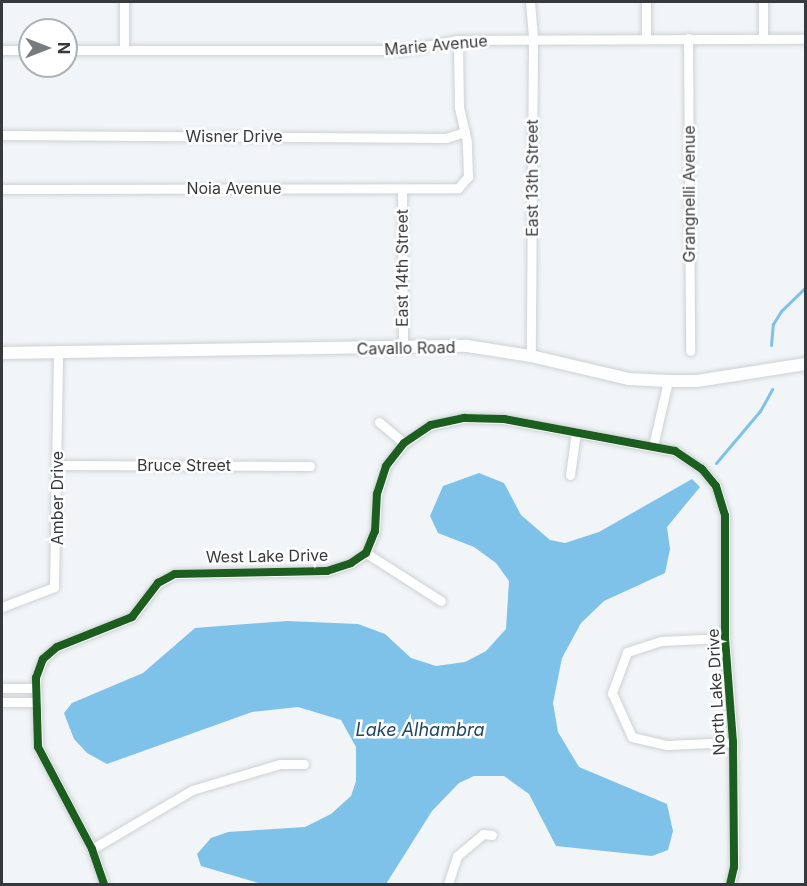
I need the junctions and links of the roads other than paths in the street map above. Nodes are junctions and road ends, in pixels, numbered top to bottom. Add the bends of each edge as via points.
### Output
1 (124, 2) edge
2 (530, 2) edge
3 (646, 2) edge
4 (763, 2) edge
5 (646, 38) junction
6 (688, 38) junction
7 (533, 39) junction
8 (763, 39) junction
9 (806, 39) edge
10 (458, 40) junction
11 (2, 50) edge
12 (18, 50) edge
13 (78, 50) edge
14 (124, 50) junction
15 (465, 132) junction
16 (2, 135) edge
17 (2, 189) edge
18 (402, 189) junction
19 (403, 347) junction
20 (690, 351) dead end
21 (2, 353) edge
22 (58, 353) junction
23 (531, 356) junction
24 (806, 364) edge
25 (668, 381) junction
26 (379, 422) dead end
27 (576, 432) junction
28 (404, 443) junction
29 (653, 446) junction
30 (58, 465) junction
31 (310, 466) dead end
32 (570, 475) dead end
33 (366, 553) junction
34 (441, 601) dead end
35 (2, 607) edge
36 (725, 638) junction
37 (2, 688) edge
38 (35, 696) junction
39 (2, 702) edge
40 (733, 742) junction
41 (304, 764) dead end
42 (492, 835) dead end
43 (92, 849) junction
44 (104, 885) edge
45 (448, 885) edge
46 (730, 885) edge

1 - 14 street
2 - 7 street, East 13th Street
3 - 5 street
4 - 8 street
5 - 6 street, Marie Avenue
5 - 7 street, Marie Avenue
6 - 8 street, Marie Avenue
6 - 20 street, Grangnelli Avenue
7 - 10 street, Marie Avenue
7 - 23 street, East 13th Street
8 - 9 street, Marie Avenue
10 - 14 street, Marie Avenue via 404,50
10 - 15 street via 459,107
11 - 12 street
13 - 14 street, Marie Avenue
15 - 16 street, Wisner Drive via 446,138
15 - 18 street, Noia Avenue via 465,183 458,188
17 - 18 street, Noia Avenue
18 - 19 street, East 14th Street
19 - 22 street, Cavallo Road
19 - 23 street, Cavallo Road via 467,346
21 - 22 street, Cavallo Road
22 - 30 street, Amber Drive
23 - 25 street, Cavallo Road via 629,379
24 - 25 street, Cavallo Road via 697,381
25 - 29 street
26 - 28 street
27 - 28 street via 504,419 464,418 431,425
27 - 29 street
27 - 32 street
28 - 33 street via 386,466 377,494 375,531
29 - 36 street, North Lake Drive via 691,459 720,497 725,516
30 - 31 street, Bruce Street
30 - 35 street, Amber Drive via 54,587
33 - 34 street
33 - 38 street, West Lake Drive via 327,571 175,574 159,583 132,617 57,647 43,659
36 - 40 street, North Lake Drive
36 - 40 street via 661,641 627,652 612,693 633,737 667,746
37 - 38 street
38 - 39 street
38 - 43 street, West Lake Drive via 38,747
40 - 46 street, North Lake Drive via 734,867
41 - 43 street via 280,764 192,790
42 - 45 street via 483,834 457,856
43 - 44 street, West Lake Drive

